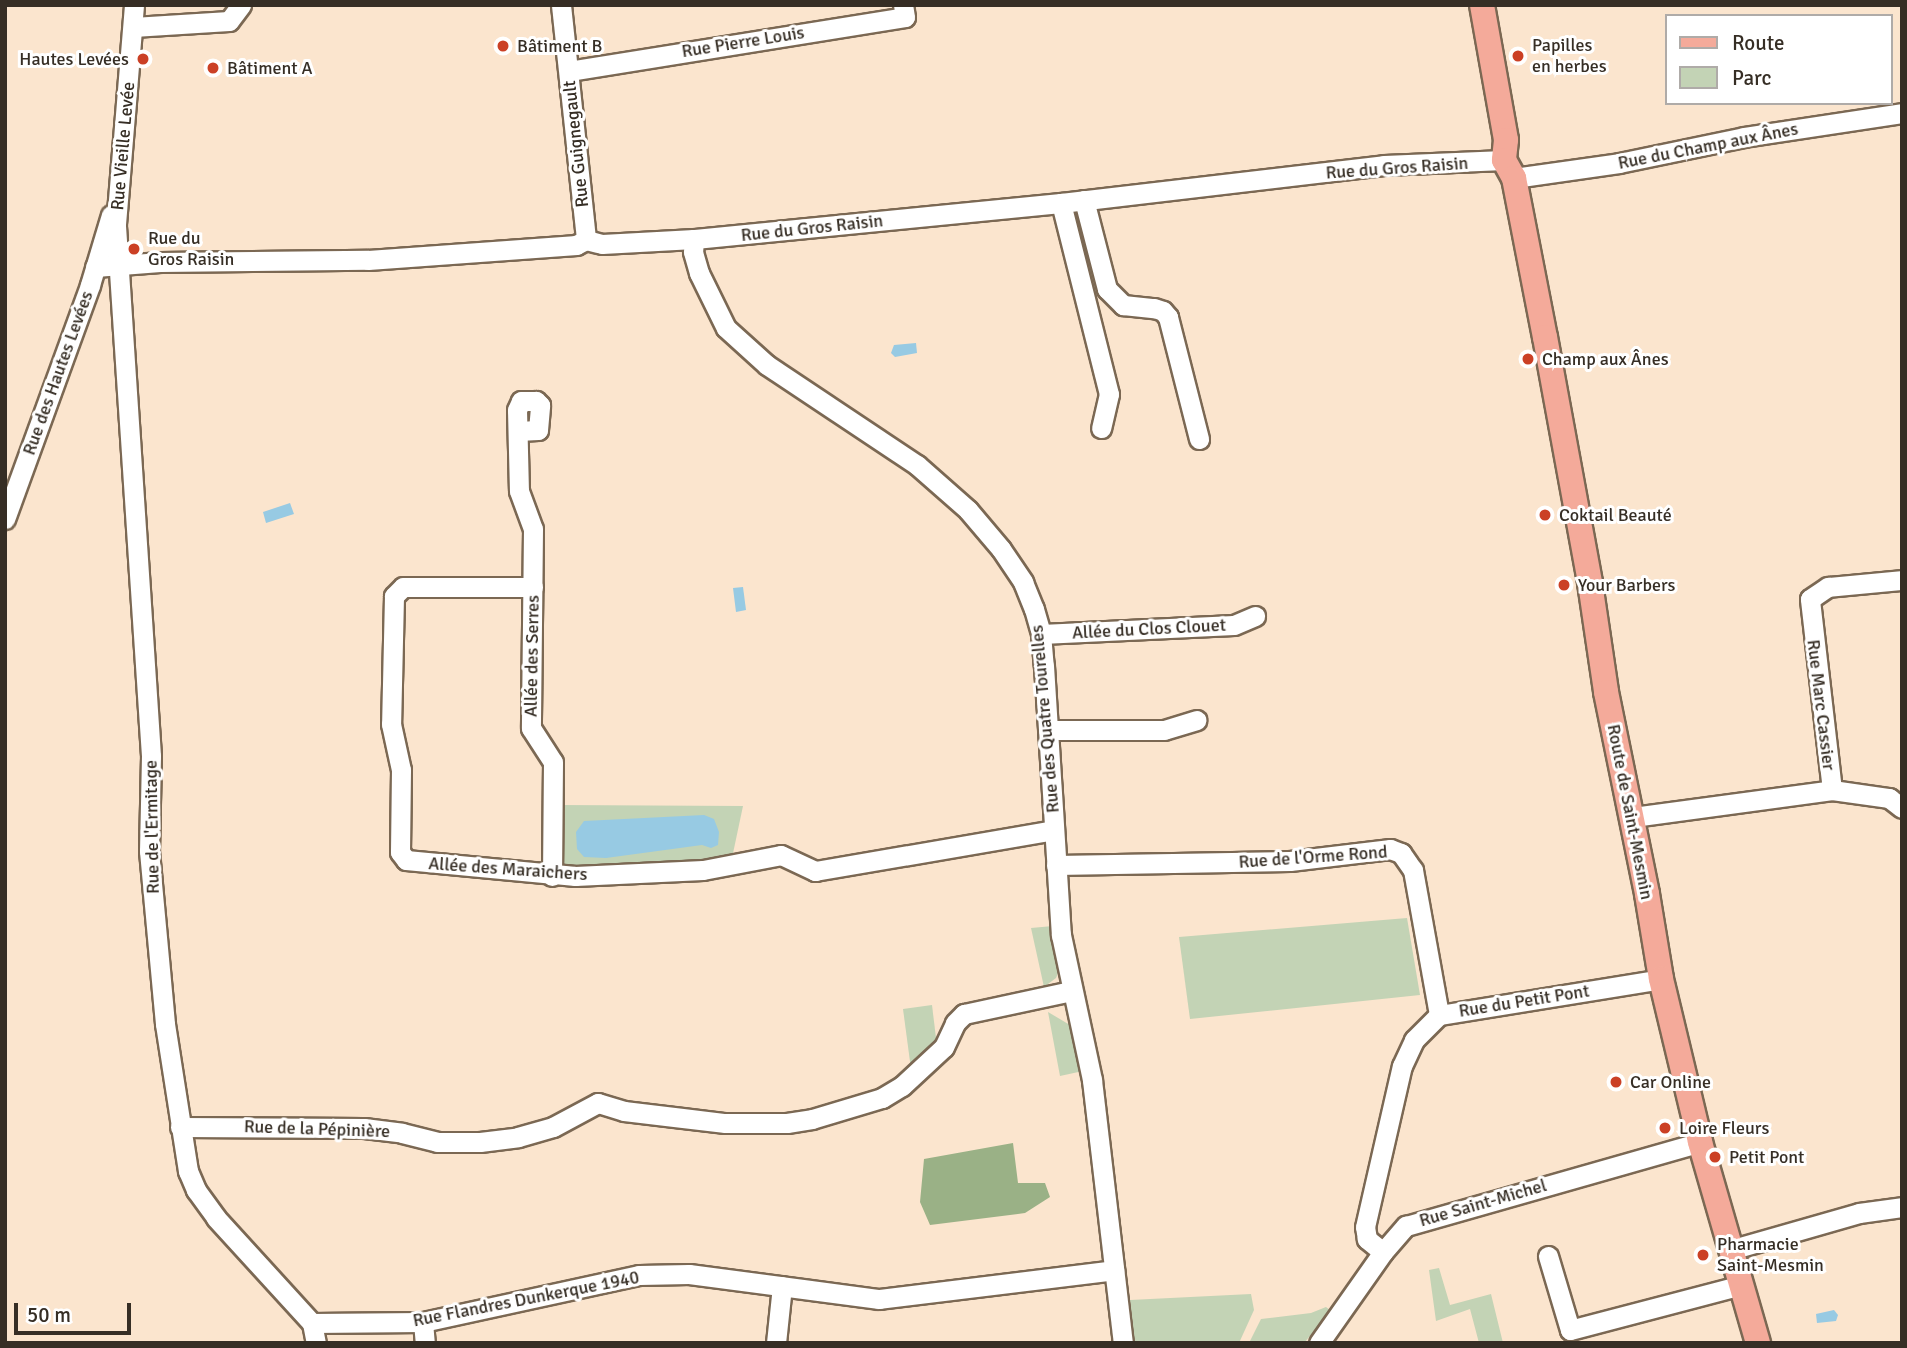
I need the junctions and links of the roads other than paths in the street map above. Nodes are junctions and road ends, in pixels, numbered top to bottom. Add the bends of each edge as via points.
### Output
1 (134, 5) edge
2 (241, 5) edge
3 (561, 5) edge
4 (903, 5) edge
5 (1482, 5) edge
6 (133, 27) junction
7 (569, 71) junction
8 (1902, 113) edge
9 (1509, 169) junction
10 (118, 191) junction
11 (1084, 200) junction
12 (1061, 203) junction
13 (694, 239) junction
14 (586, 240) junction
15 (119, 265) junction
16 (95, 267) junction
17 (1101, 428) dead end
18 (518, 431) dead end
19 (1199, 439) dead end
20 (5, 519) edge
21 (1902, 580) edge
22 (533, 587) junction
23 (1255, 616) dead end
24 (1041, 634) junction
25 (1197, 720) dead end
26 (1048, 730) junction
27 (1832, 790) junction
28 (1902, 808) edge
29 (1633, 817) junction
30 (1054, 830) junction
31 (1056, 865) junction
32 (552, 876) junction
33 (1661, 979) junction
34 (1071, 991) junction
35 (1439, 1015) junction
36 (180, 1127) junction
37 (1700, 1142) junction
38 (1902, 1207) edge
39 (1730, 1250) junction
40 (1383, 1252) junction
41 (1548, 1256) dead end
42 (1114, 1270) junction
43 (1741, 1285) junction
44 (782, 1286) junction
45 (423, 1322) junction
46 (314, 1333) edge
47 (1571, 1336) edge
48 (425, 1343) edge
49 (776, 1343) edge
50 (1123, 1343) edge
51 (1319, 1343) edge
52 (1758, 1343) edge

1 - 6 street, Rue Vieille Levée
2 - 6 street via 229,21
3 - 7 street, Rue Guignegault
4 - 7 street, Rue Pierre Louis via 905,17
5 - 9 main road, Route de Saint-Mesmin
6 - 10 street, Rue Vieille Levée
7 - 14 street, Rue Guignegault
8 - 9 street, Rue du Champ aux Ânes via 1744,137 1619,163
9 - 11 street, Rue du Gros Raisin via 1384,165
9 - 29 main road, Route de Saint-Mesmin
10 - 15 street, Rue Vieille Levée
10 - 16 street, Rue des Hautes Levées
11 - 12 street, Rue du Gros Raisin
11 - 19 street via 1107,289 1123,305 1163,311 1168,317
12 - 13 street, Rue du Gros Raisin
12 - 17 street via 1109,394
13 - 14 street, Rue du Gros Raisin via 602,244
13 - 24 street, Rue des Quatre Tourelles via 699,273 726,328 767,365 917,465 968,510 1023,582
14 - 15 street, Rue du Gros Raisin via 576,245 368,260
15 - 16 street, Rue des Hautes Levées
15 - 36 street, Rue de l'Ermitage via 151,756 149,851
16 - 20 street, Rue des Hautes Levées
18 - 22 street, Allée des Serres via 519,491 533,529
21 - 27 street, Rue Marc Cassier via 1828,587 1810,599
22 - 32 street, Allée des Serres via 531,728 553,762
22 - 32 street, Allée des Maraichers via 398,589 394,596 391,724 401,770 400,852 406,860
23 - 24 street, Allée du Clos Clouet via 1234,625
24 - 26 street, Rue des Quatre Tourelles
25 - 26 street via 1164,730
26 - 30 street, Rue des Quatre Tourelles
27 - 28 street via 1889,797
27 - 29 street, Rue Marc Cassier
29 - 33 main road, Route de Saint-Mesmin
30 - 31 street, Rue des Quatre Tourelles
30 - 32 street, Allée des Maraichers via 815,871 781,855 703,870
31 - 34 street, Rue des Quatre Tourelles
31 - 35 street, Rue de l'Orme Rond via 1290,861 1390,849 1401,853 1413,870
33 - 35 street, Rue du Petit Pont
33 - 37 main road, Route de Saint-Mesmin
34 - 36 street, Rue de la Pépinière via 964,1014 944,1047 902,1086 882,1097 787,1123 725,1123 624,1111 598,1103 553,1127 480,1142 437,1142 364,1128
34 - 42 street, Rue des Quatre Tourelles via 1092,1080
35 - 40 street, Rue du Petit Pont via 1414,1040 1402,1066 1364,1227 1367,1239
36 - 46 street, Rue de l'Ermitage via 196,1191
37 - 39 main road, Route de Saint-Mesmin
37 - 40 street, Rue Saint-Michel via 1415,1222
38 - 39 street via 1859,1213
39 - 43 main road, Route de Saint-Mesmin
40 - 51 street, Rue Saint-Michel
41 - 47 street
42 - 44 street, Rue Flandres Dunkerque 1940 via 879,1299
42 - 50 street, Rue des Quatre Tourelles
43 - 47 street
43 - 52 main road, Route de Saint-Mesmin
44 - 45 street, Rue Flandres Dunkerque 1940 via 689,1274 639,1275
44 - 49 street
45 - 46 street, Rue Flandres Dunkerque 1940
45 - 48 street

